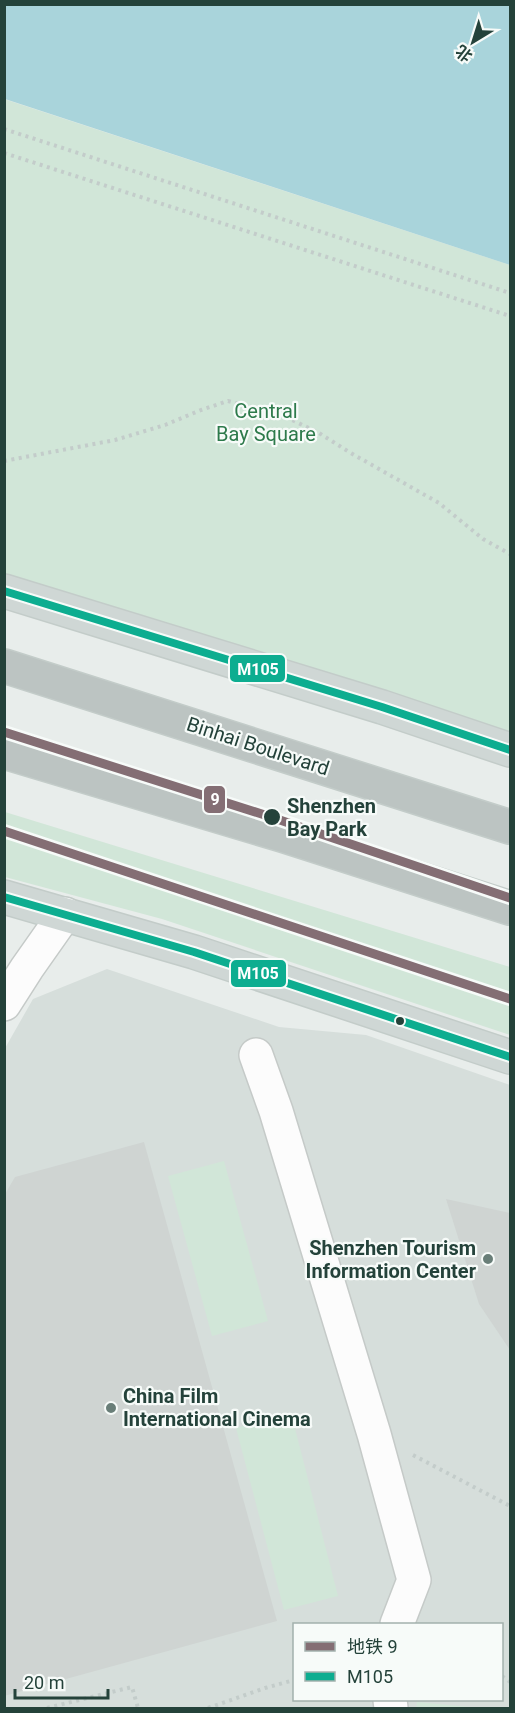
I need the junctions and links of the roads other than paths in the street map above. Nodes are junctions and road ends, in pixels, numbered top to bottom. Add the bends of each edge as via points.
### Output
1 (4, 591) edge
2 (4, 657) edge
3 (4, 666) edge
4 (45, 679) junction
5 (510, 750) edge
6 (4, 752) edge
7 (510, 826) edge
8 (4, 897) edge
9 (510, 908) edge
10 (65, 914) junction
11 (4, 1004) edge
12 (256, 1055) dead end
13 (510, 1057) edge
14 (397, 1623) edge

1 - 5 main road
2 - 4 main road
3 - 4 highway, Binhai Boulevard
4 - 7 highway, Binhai Boulevard
6 - 9 highway
8 - 10 main road
10 - 11 street
10 - 13 main road via 194,952
12 - 14 street via 374,1434 414,1580

